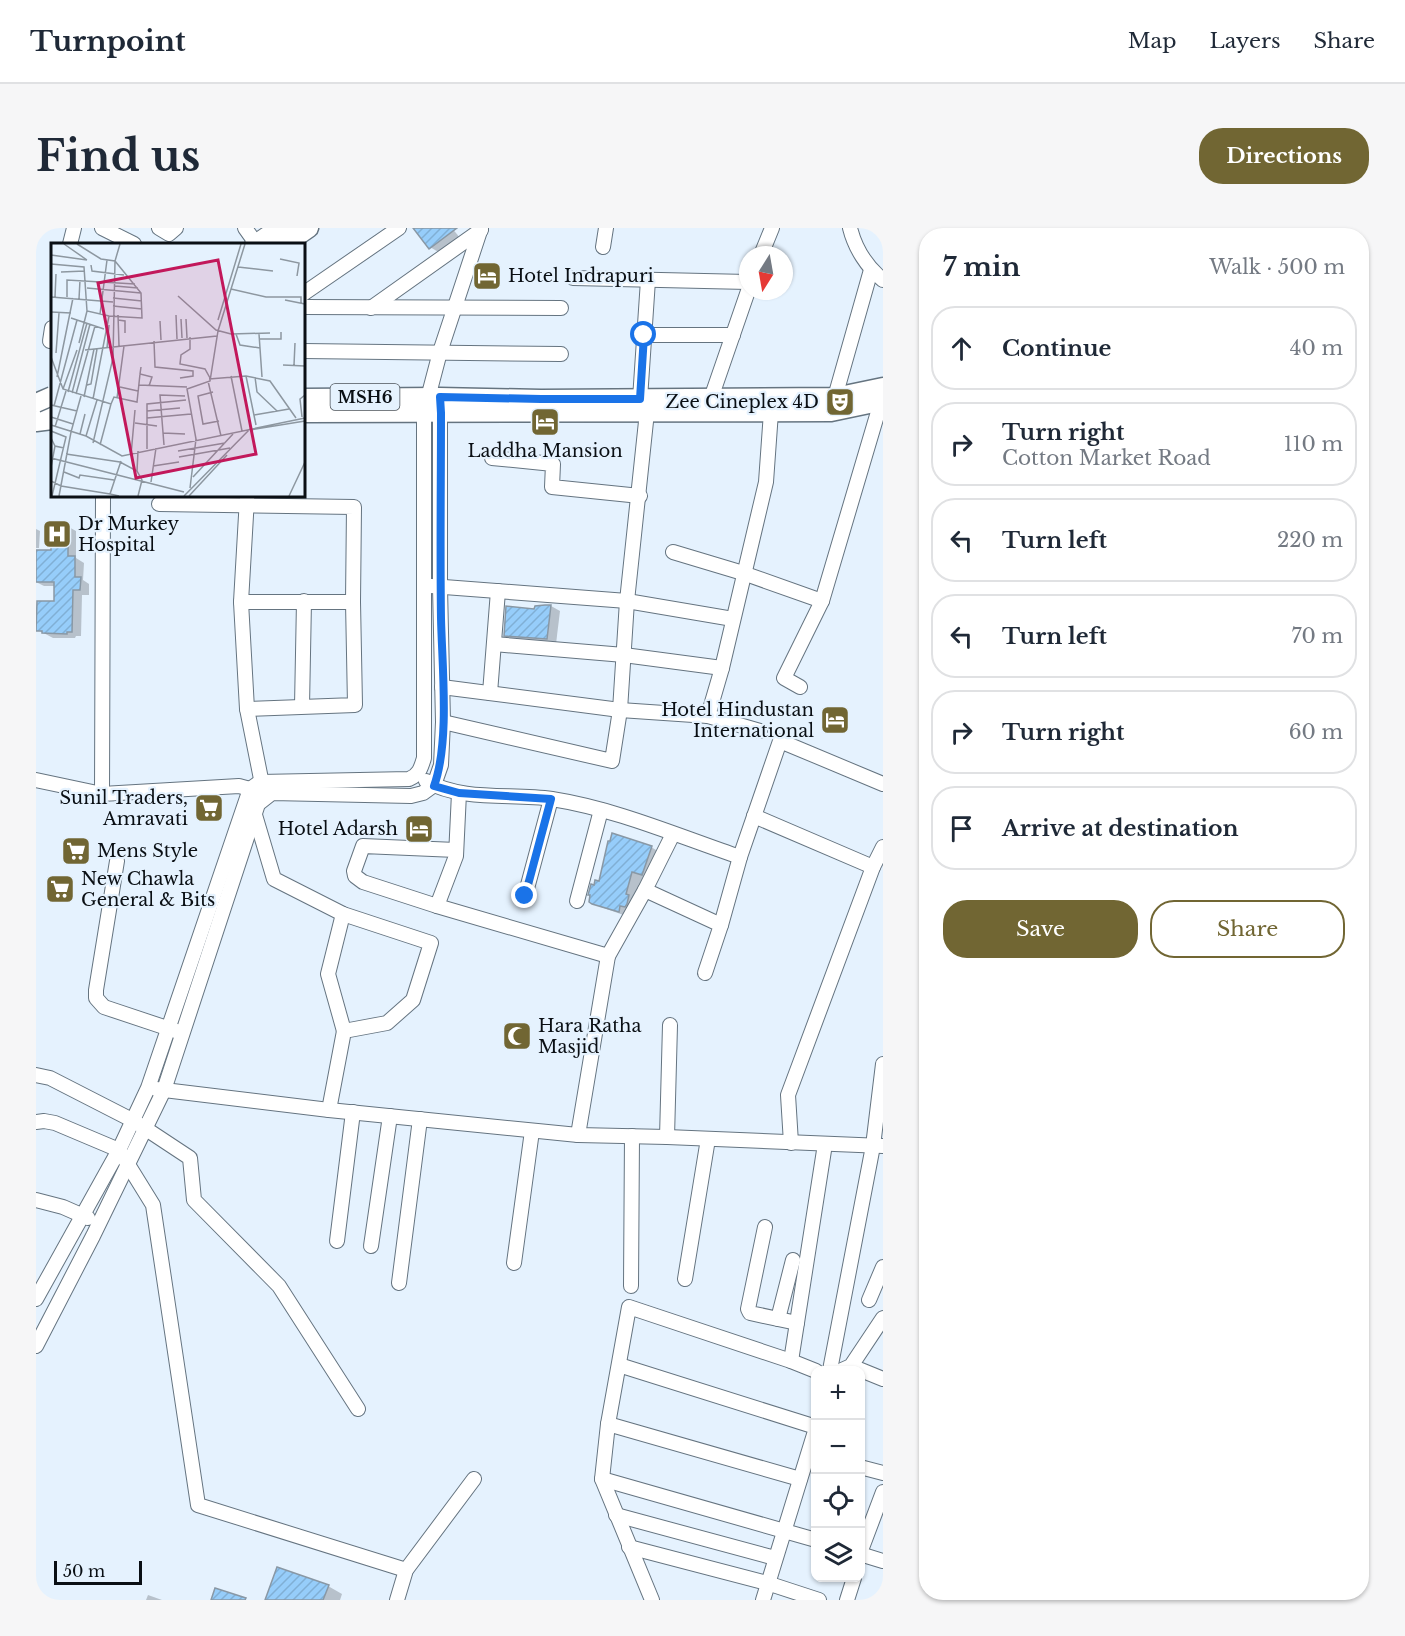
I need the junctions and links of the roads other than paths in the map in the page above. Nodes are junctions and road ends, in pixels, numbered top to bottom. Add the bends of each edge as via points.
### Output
1 (74, 228) edge
2 (102, 228) edge
3 (159, 228) edge
4 (176, 228) edge
5 (245, 228) edge
6 (275, 228) edge
7 (291, 228) edge
8 (309, 228) edge
9 (320, 228) edge
10 (399, 228) edge
11 (606, 228) edge
12 (772, 228) edge
13 (850, 228) edge
14 (481, 229) edge
15 (70, 243) edge
16 (132, 243) edge
17 (258, 243) edge
18 (260, 243) edge
19 (261, 243) edge
20 (287, 243) edge
21 (298, 243) edge
22 (765, 246) edge
23 (603, 247) dead end
24 (871, 270) junction
25 (573, 278) dead end
26 (648, 280) junction
27 (883, 280) edge
28 (739, 282) edge
29 (304, 293) edge
30 (745, 300) edge
31 (304, 307) edge
32 (371, 308) junction
33 (454, 308) junction
34 (561, 308) dead end
35 (644, 335) junction
36 (733, 335) junction
37 (304, 351) edge
38 (440, 352) junction
39 (561, 354) dead end
40 (883, 396) edge
41 (51, 398) edge
42 (304, 398) edge
43 (433, 400) junction
44 (36, 401) edge
45 (644, 405) junction
46 (709, 405) junction
47 (833, 405) junction
48 (51, 406) edge
49 (51, 407) edge
50 (36, 412) edge
51 (771, 412) junction
52 (304, 413) edge
53 (51, 420) edge
54 (36, 422) edge
55 (492, 458) dead end
56 (103, 496) edge
57 (640, 496) junction
58 (247, 500) edge
59 (159, 504) dead end
60 (673, 552) dead end
61 (743, 573) junction
62 (423, 585) junction
63 (440, 587) junction
64 (498, 591) junction
65 (304, 601) junction
66 (627, 601) junction
67 (822, 601) junction
68 (241, 602) junction
69 (353, 602) junction
70 (733, 619) junction
71 (494, 644) junction
72 (624, 655) junction
73 (722, 668) junction
74 (442, 687) junction
75 (800, 687) dead end
76 (490, 693) junction
77 (302, 706) junction
78 (247, 709) junction
79 (620, 710) junction
80 (708, 716) junction
81 (443, 722) junction
82 (760, 731) dead end
83 (417, 776) junction
84 (36, 780) edge
85 (883, 784) edge
86 (255, 785) junction
87 (434, 786) junction
88 (459, 793) junction
89 (102, 794) junction
90 (551, 799) junction
91 (256, 805) junction
92 (601, 810) junction
93 (754, 816) junction
94 (674, 834) junction
95 (883, 847) edge
96 (456, 849) junction
97 (740, 857) junction
98 (117, 861) dead end
99 (873, 867) junction
100 (645, 890) junction
101 (525, 896) dead end
102 (577, 901) dead end
103 (437, 906) junction
104 (342, 914) junction
105 (721, 925) junction
106 (608, 956) junction
107 (705, 973) dead end
108 (670, 1025) dead end
109 (169, 1028) junction
110 (344, 1031) junction
111 (184, 1033) junction
112 (883, 1064) edge
113 (36, 1075) edge
114 (148, 1088) junction
115 (164, 1090) junction
116 (329, 1110) junction
117 (353, 1112) junction
118 (390, 1116) junction
119 (420, 1119) junction
120 (36, 1122) edge
121 (140, 1125) junction
122 (532, 1131) junction
123 (578, 1135) junction
124 (632, 1136) junction
125 (668, 1137) junction
126 (708, 1138) junction
127 (791, 1143) junction
128 (825, 1144) junction
129 (878, 1146) edge
130 (119, 1150) junction
131 (128, 1164) junction
132 (36, 1200) edge
133 (82, 1215) junction
134 (99, 1223) junction
135 (765, 1227) dead end
136 (337, 1241) dead end
137 (371, 1246) dead end
138 (793, 1260) dead end
139 (514, 1263) dead end
140 (883, 1266) edge
141 (685, 1279) dead end
142 (399, 1283) dead end
143 (631, 1286) dead end
144 (36, 1299) edge
145 (869, 1300) dead end
146 (883, 1317) edge
147 (778, 1319) junction
148 (797, 1323) junction
149 (36, 1346) edge
150 (791, 1361) junction
151 (619, 1365) junction
152 (831, 1366) edge
153 (848, 1366) edge
154 (811, 1369) edge
155 (865, 1374) edge
156 (883, 1379) edge
157 (358, 1409) dead end
158 (608, 1424) junction
159 (811, 1426) edge
160 (811, 1454) edge
161 (865, 1468) edge
162 (883, 1473) edge
163 (474, 1479) dead end
164 (602, 1479) junction
165 (800, 1479) junction
166 (883, 1492) edge
167 (616, 1515) junction
168 (784, 1530) junction
169 (811, 1538) edge
170 (865, 1543) edge
171 (629, 1547) junction
172 (865, 1555) edge
173 (775, 1558) junction
174 (883, 1561) edge
175 (406, 1570) junction
176 (853, 1582) edge
177 (767, 1583) junction
178 (397, 1600) edge
179 (652, 1600) edge
180 (763, 1600) edge
181 (819, 1600) edge
182 (847, 1600) edge

1 - 15 street
2 - 16 street
3 - 4 street via 169,234
5 - 17 street
6 - 18 street
7 - 19 main road
8 - 20 main road
9 - 21 street
10 - 29 street
11 - 23 street
12 - 22 street
13 - 24 street
14 - 32 street
14 - 33 street
24 - 27 street
24 - 47 street
25 - 26 street
26 - 28 street
26 - 35 street
30 - 36 street
31 - 32 street
32 - 33 street
33 - 34 street
33 - 38 street
35 - 36 street
35 - 45 street
36 - 46 street
37 - 38 street
38 - 39 street
38 - 43 street
40 - 47 main road, MSH6
40 - 67 street
41 - 44 main road, bridge
42 - 43 main road, MSH6
43 - 45 main road, MSH6 via 541,399
43 - 52 main road, MSH6
43 - 62 street
43 - 63 street
45 - 46 main road, MSH6
45 - 57 street
46 - 47 main road, MSH6
46 - 51 main road, MSH6
47 - 51 main road, MSH6
48 - 50 main road
49 - 54 street
51 - 61 street via 766,482
53 - 54 main road
55 - 57 street via 554,464 552,487
56 - 89 street
57 - 66 street
58 - 59 street
58 - 68 street
58 - 69 street via 354,507
60 - 61 street
61 - 67 street
61 - 70 street
62 - 63 street
62 - 83 street via 424,758
63 - 64 street
63 - 74 street
64 - 66 street
64 - 71 street
65 - 68 street
65 - 69 street
65 - 77 street
66 - 70 street
66 - 72 street
67 - 75 street via 784,678
68 - 78 street
69 - 77 street via 356,705
70 - 73 street
71 - 72 street
71 - 76 street
72 - 73 street
72 - 79 street
73 - 80 street
74 - 76 street
74 - 81 street
76 - 79 street
77 - 78 street
78 - 86 street
79 - 80 street
79 - 81 street via 612,761
80 - 82 street
81 - 87 street via 441,765
83 - 86 street
83 - 87 street
84 - 89 street
85 - 93 street via 780,741
86 - 89 street
86 - 91 street
86 - 91 street
87 - 88 street
87 - 91 street via 411,796 272,793
88 - 90 street
88 - 96 street
90 - 92 street
90 - 101 street
91 - 104 street via 274,879
91 - 109 street
91 - 111 street
92 - 94 street
92 - 102 street
93 - 97 street
93 - 99 street
94 - 97 street
94 - 100 street
95 - 99 street
96 - 103 street
96 - 103 street via 368,845 360,851 354,872 358,880
97 - 105 street
98 - 109 street via 96,998 104,1007
99 - 127 street via 788,1095
100 - 105 street
100 - 106 street
103 - 106 street
104 - 110 street via 328,974
104 - 110 street via 431,944 413,1000 387,1023
105 - 107 street
106 - 123 street
108 - 125 street
109 - 111 street
109 - 114 street
110 - 116 street
111 - 115 street
112 - 129 street
113 - 121 street via 50,1078
114 - 115 street
114 - 121 street
115 - 116 street
115 - 121 street
116 - 117 street
117 - 118 street
117 - 136 street
118 - 119 street
118 - 137 street
119 - 122 street
119 - 142 street
120 - 130 street via 55,1124
121 - 130 street
121 - 131 street
121 - 157 street via 190,1158 194,1200 279,1286
122 - 123 street
122 - 139 street
123 - 124 street
124 - 125 street
124 - 143 street
125 - 126 street
126 - 127 street
126 - 141 street
127 - 128 street
128 - 129 street
128 - 148 street
129 - 152 street
130 - 131 street
130 - 133 street
131 - 134 street
131 - 175 street via 153,1205 198,1505
132 - 133 street
133 - 134 street
133 - 144 street
134 - 149 street
135 - 147 street via 748,1309
138 - 147 street
140 - 145 street
146 - 153 street
147 - 148 street
148 - 150 street
150 - 151 street via 629,1307
150 - 154 street
151 - 158 street
151 - 159 street
155 - 156 street
158 - 164 street
158 - 165 street
160 - 165 street
161 - 162 street
163 - 175 street
164 - 167 street
164 - 168 street
165 - 168 street
166 - 170 street
167 - 171 street
167 - 173 street
168 - 169 street
168 - 173 street
171 - 177 street
171 - 179 street
172 - 174 street
173 - 177 street
175 - 178 street
176 - 182 street
177 - 180 street
177 - 181 street

